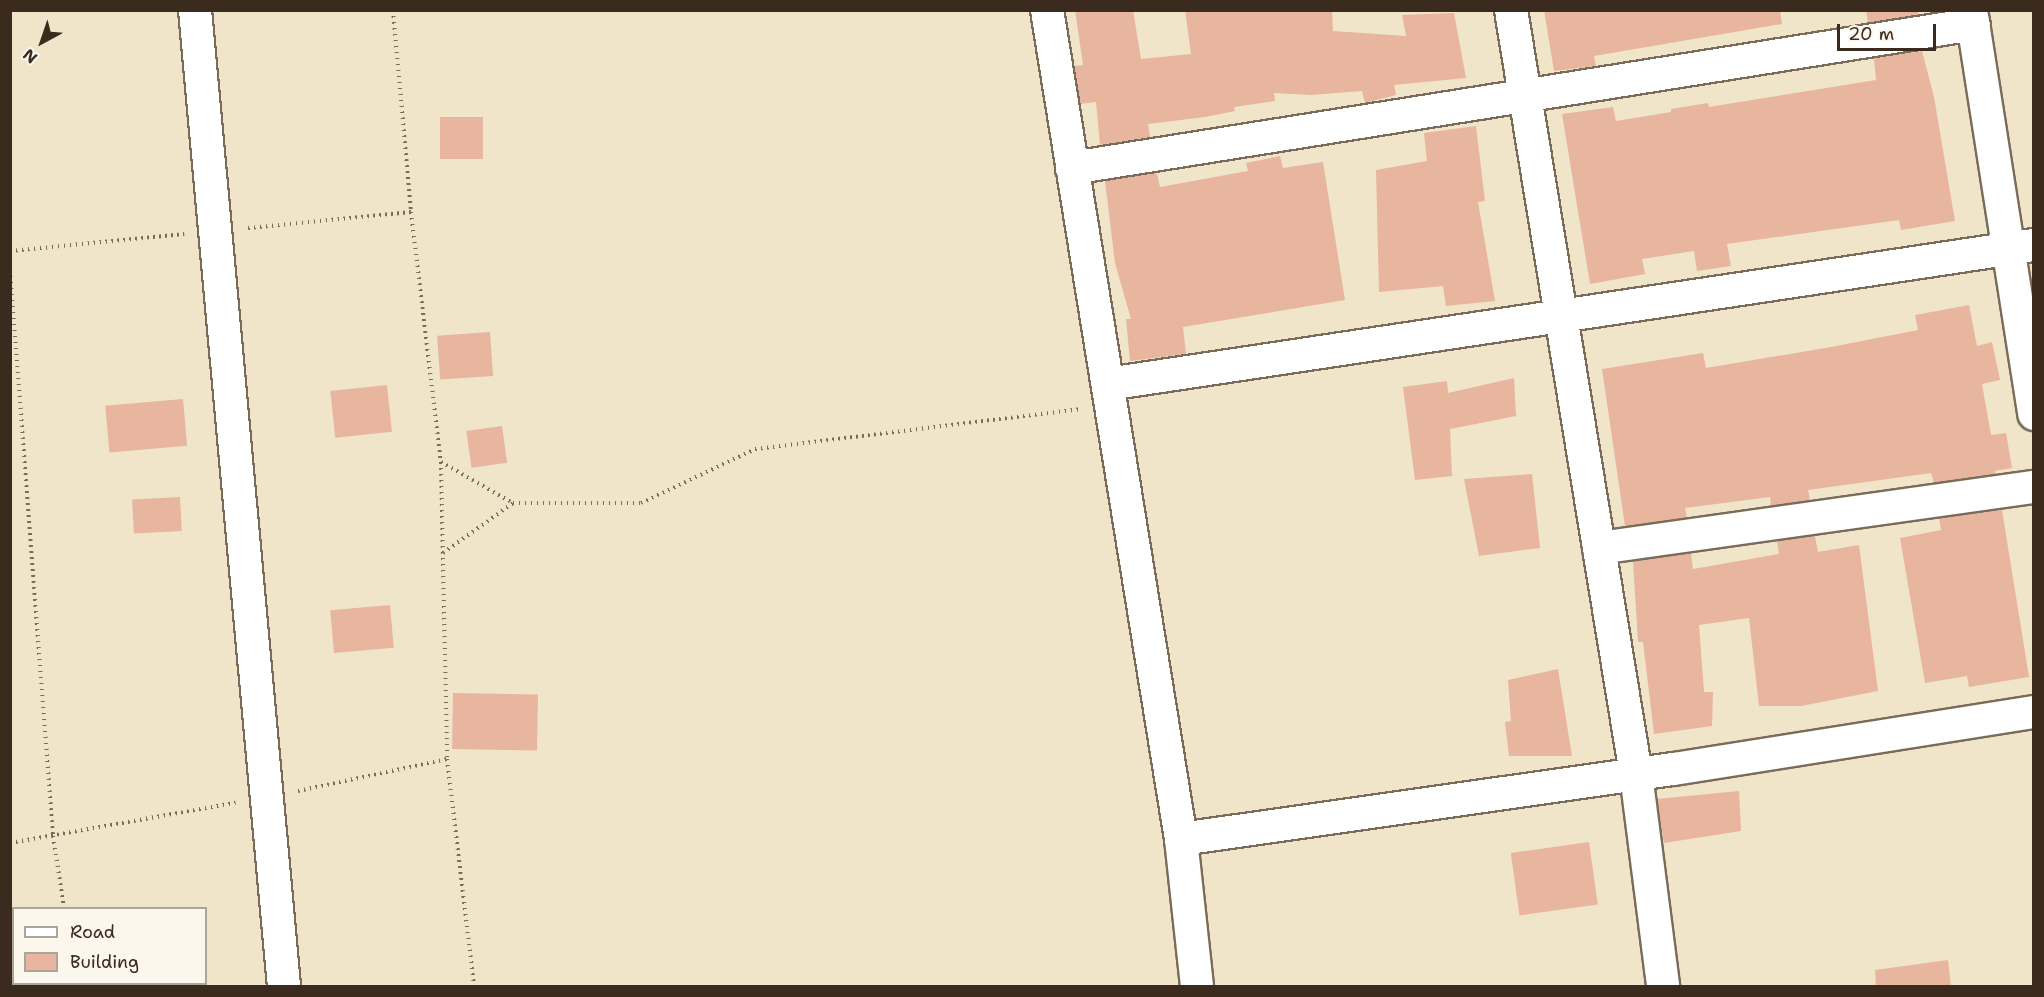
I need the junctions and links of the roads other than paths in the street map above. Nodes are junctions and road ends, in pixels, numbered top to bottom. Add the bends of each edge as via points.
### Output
1 (195, 10) edge
2 (1047, 10) edge
3 (1510, 10) edge
4 (1972, 17) edge
5 (1525, 97) junction
6 (1072, 168) junction
7 (2021, 247) edge
8 (1560, 317) junction
9 (1109, 395) junction
10 (2034, 414) edge
11 (2034, 487) edge
12 (1599, 548) junction
13 (2034, 712) edge
14 (1636, 774) junction
15 (1181, 840) junction
16 (284, 987) edge
17 (1197, 987) edge
18 (1663, 987) edge

1 - 16 street
2 - 6 street
3 - 5 street
4 - 5 street
4 - 7 street
5 - 6 street
5 - 8 street
6 - 9 street
7 - 8 street
7 - 10 street
8 - 9 street
8 - 12 street
9 - 15 street
11 - 12 street
12 - 14 street
13 - 14 street
14 - 15 street
14 - 18 street
15 - 17 street

